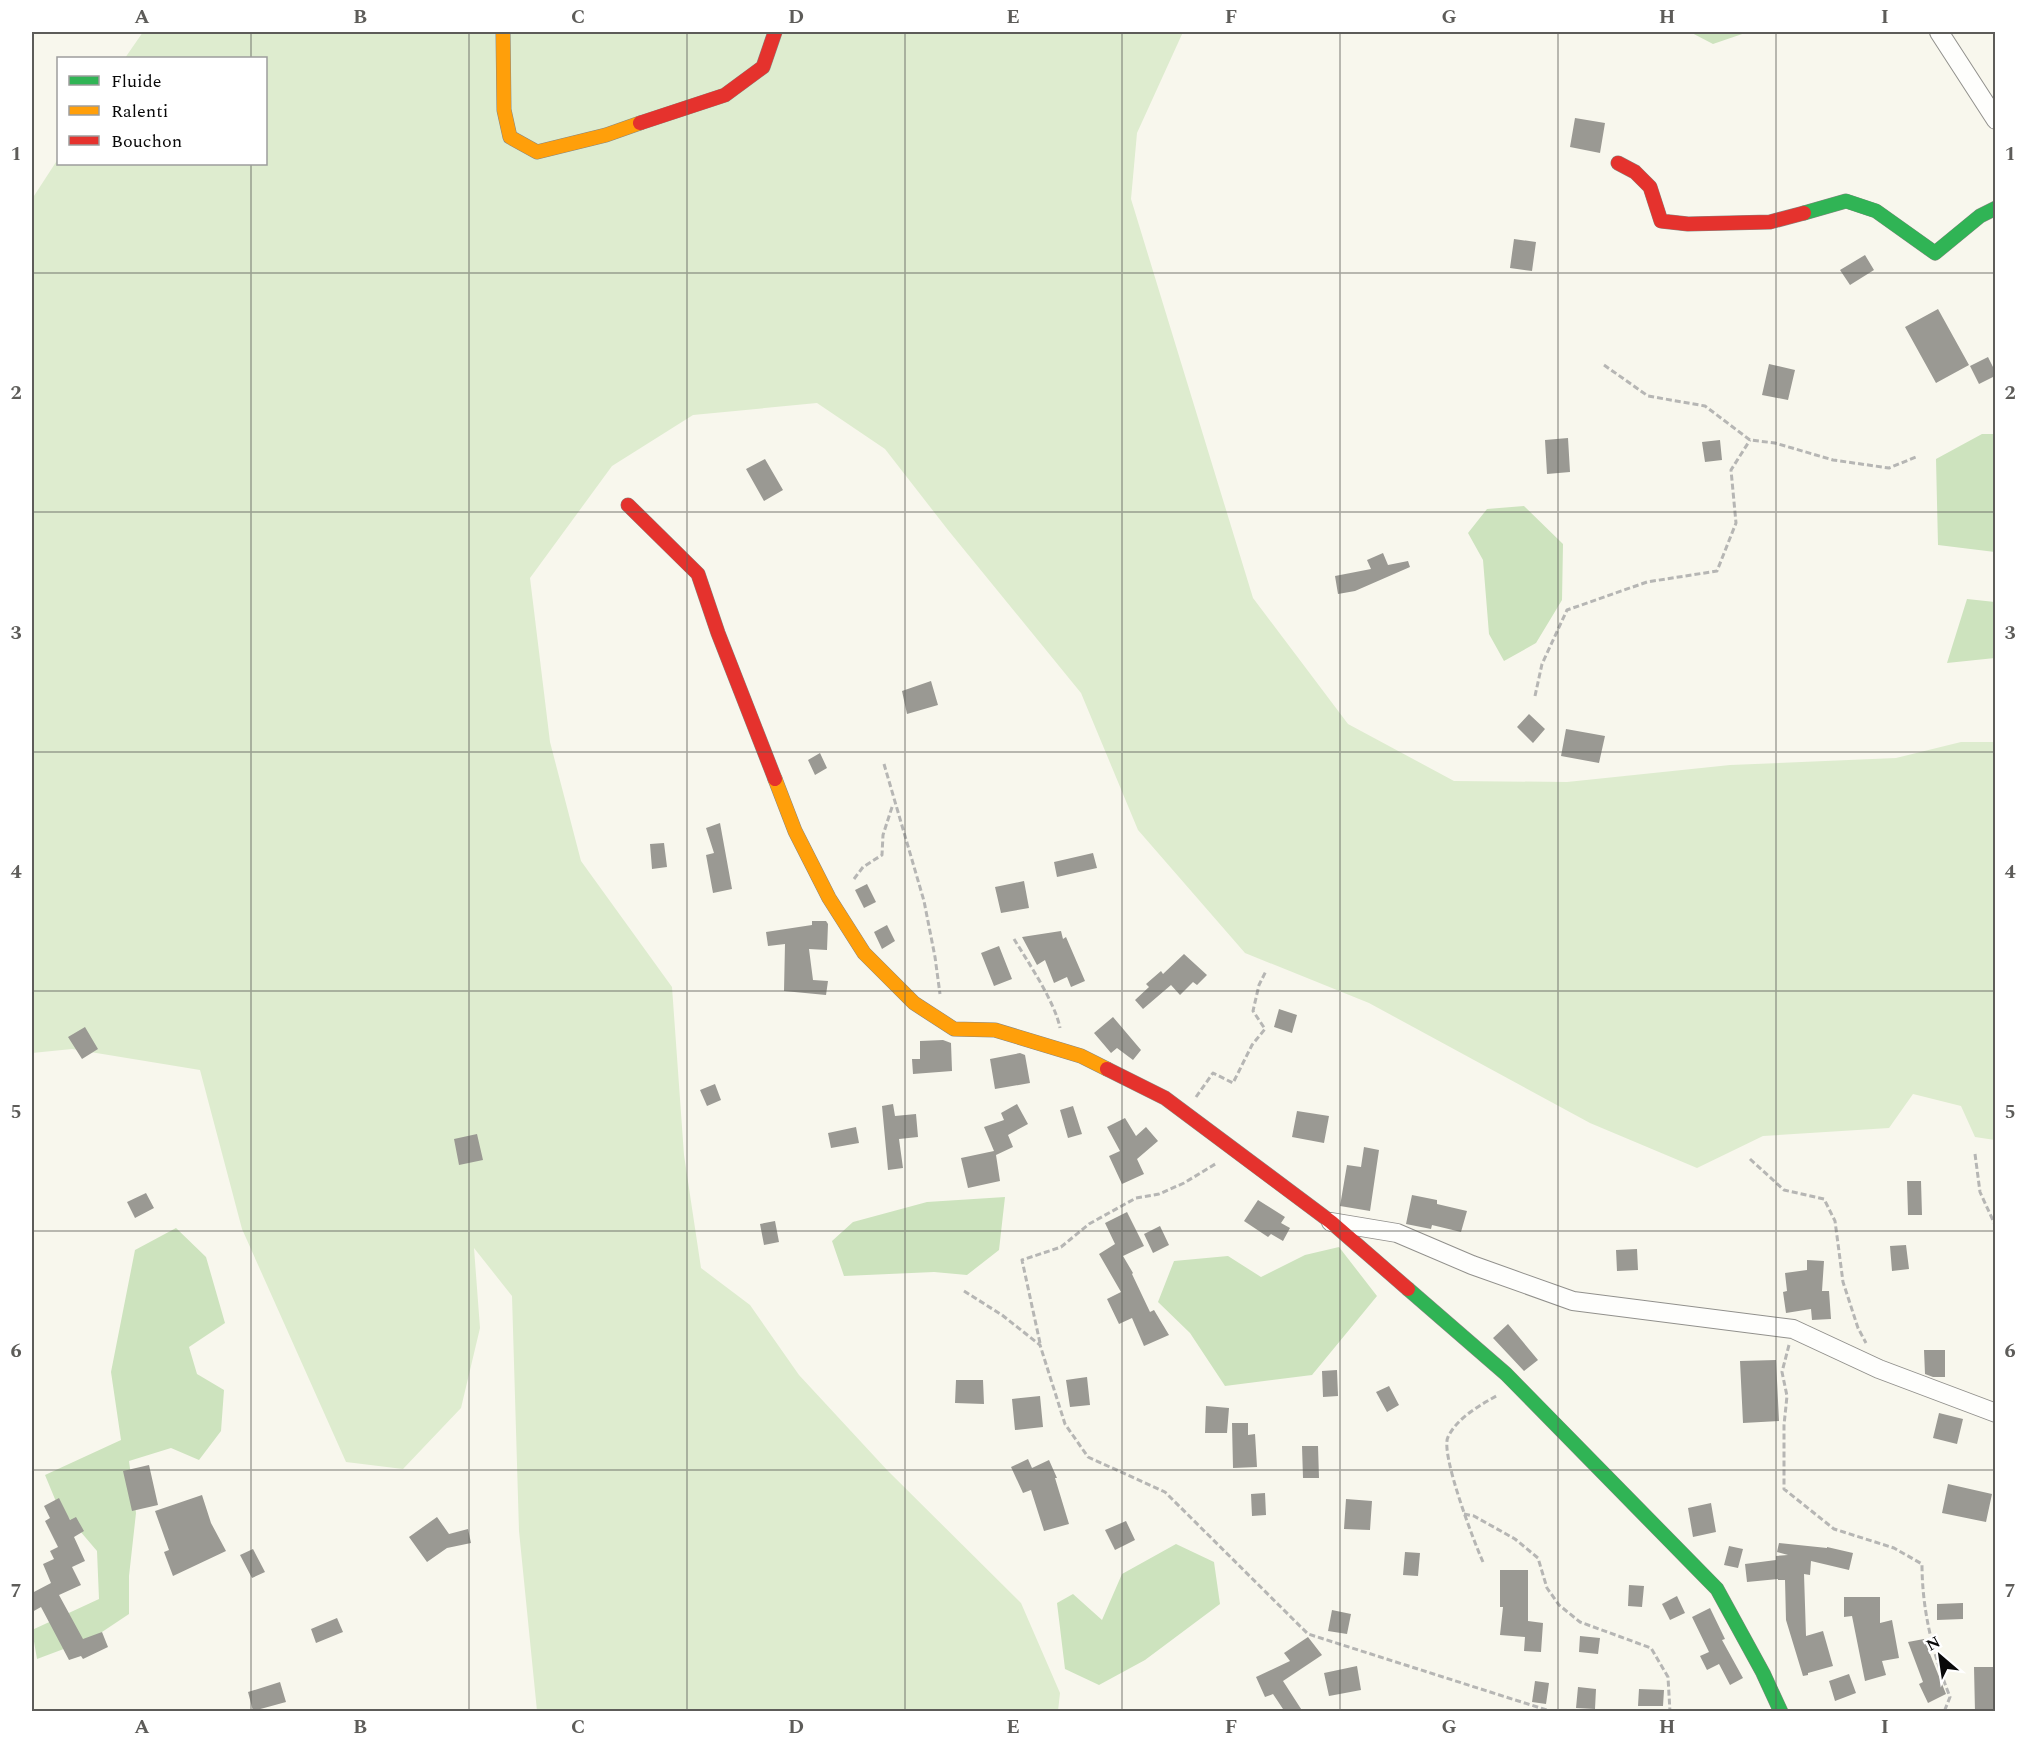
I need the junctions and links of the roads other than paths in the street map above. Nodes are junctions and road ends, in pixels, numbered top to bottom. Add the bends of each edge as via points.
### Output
1 (503, 32) edge
2 (775, 32) edge
3 (1939, 32) edge
4 (1995, 120) edge
5 (1618, 163) dead end
6 (1995, 208) edge
7 (628, 505) dead end
8 (1331, 1222) junction
9 (1995, 1413) edge
10 (1781, 1712) edge

1 - 2 street via 504,110 510,137 537,152 606,135 725,95 763,67
3 - 4 street
5 - 6 street via 1632,169 1655,195 1656,214 1661,220 1688,224 1770,222 1846,201 1876,210 1935,253
7 - 8 street via 698,574 795,831 864,953 914,1003 954,1029 995,1030 1063,1050 1165,1098
8 - 9 street via 1397,1233 1573,1301 1793,1329 1879,1369
8 - 10 street via 1506,1374 1717,1589

